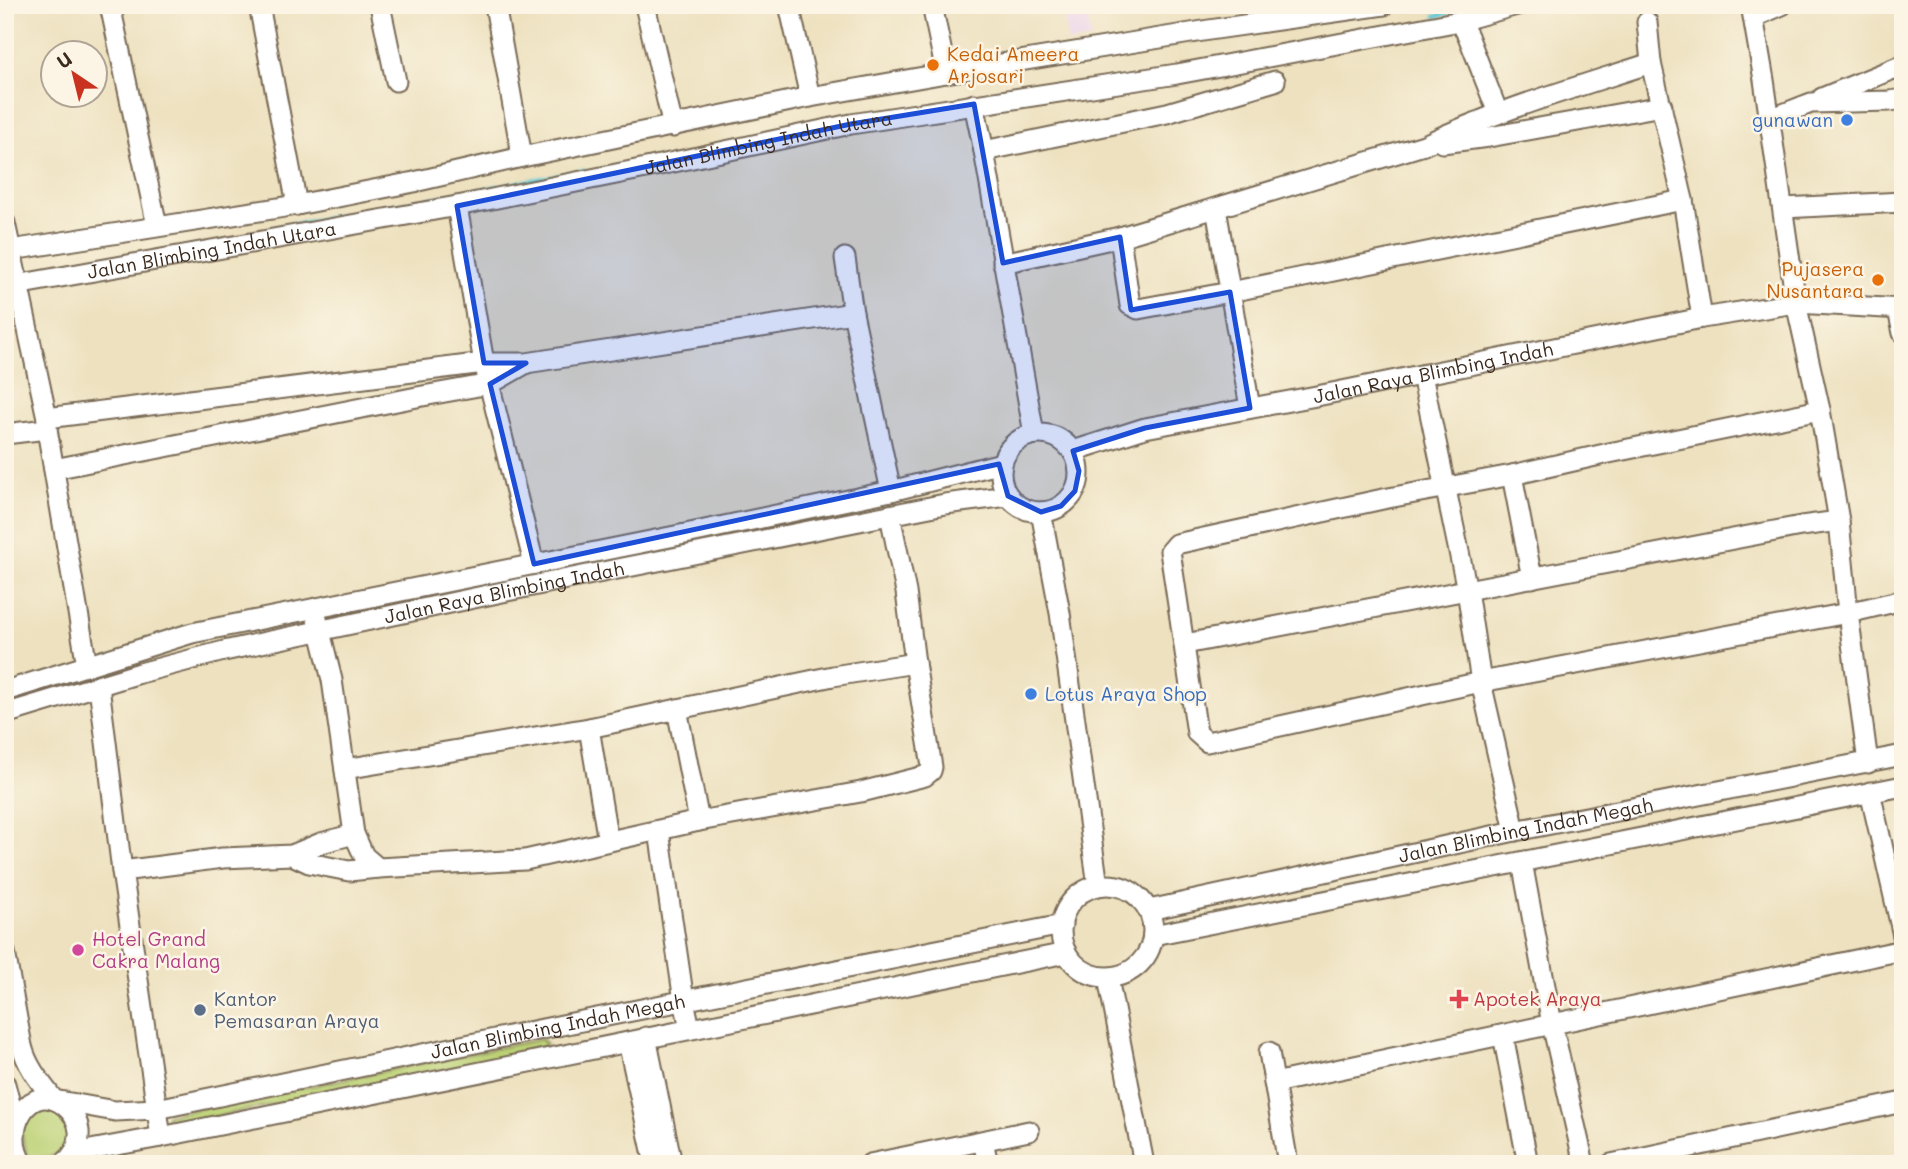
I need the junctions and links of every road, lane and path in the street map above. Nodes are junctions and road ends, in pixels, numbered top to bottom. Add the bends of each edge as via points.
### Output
1 (110, 5) edge
2 (259, 5) edge
3 (380, 5) edge
4 (495, 5) edge
5 (645, 5) edge
6 (789, 5) edge
7 (932, 5) edge
8 (1384, 5) edge
9 (1517, 5) edge
10 (1782, 5) edge
11 (1753, 11) edge
12 (1460, 21) junction
13 (1647, 22) dead end
14 (1651, 63) junction
15 (1903, 65) edge
16 (946, 73) junction
17 (396, 80) dead end
18 (1275, 81) dead end
19 (810, 97) junction
20 (1903, 99) edge
21 (1811, 103) junction
22 (974, 104) junction
23 (1661, 106) junction
24 (1498, 113) junction
25 (1770, 119) junction
26 (673, 127) junction
27 (1424, 145) junction
28 (984, 151) junction
29 (523, 157) junction
30 (1683, 200) junction
31 (1903, 202) edge
32 (297, 205) junction
33 (457, 206) junction
34 (1216, 208) junction
35 (1783, 208) junction
36 (5, 223) edge
37 (158, 226) junction
38 (1120, 237) junction
39 (8, 250) edge
40 (845, 258) dead end
41 (1003, 263) junction
42 (12, 286) edge
43 (1230, 292) junction
44 (1796, 303) junction
45 (1900, 310) edge
46 (852, 313) junction
47 (1702, 317) junction
48 (1903, 333) edge
49 (484, 363) junction
50 (526, 363) junction
51 (1422, 375) junction
52 (490, 384) junction
53 (1250, 408) junction
54 (1821, 410) junction
55 (47, 423) junction
56 (5, 434) edge
57 (1034, 434) junction
58 (1073, 451) junction
59 (1002, 463) junction
60 (54, 469) junction
61 (1511, 475) junction
62 (1445, 487) junction
63 (891, 491) junction
64 (1008, 496) junction
65 (1041, 512) junction
66 (890, 515) junction
67 (1839, 521) junction
68 (534, 564) junction
69 (1532, 578) junction
70 (1467, 590) junction
71 (1903, 600) edge
72 (314, 608) junction
73 (1848, 613) junction
74 (319, 631) junction
75 (1185, 644) junction
76 (915, 663) junction
77 (87, 666) junction
78 (1481, 682) junction
79 (99, 686) junction
80 (5, 691) edge
81 (677, 709) junction
82 (5, 714) edge
83 (589, 728) junction
84 (1903, 755) edge
85 (1868, 762) junction
86 (345, 769) junction
87 (1903, 786) edge
88 (1870, 792) junction
89 (1714, 794) junction
90 (698, 821) junction
91 (1718, 823) junction
92 (659, 831) junction
93 (1515, 831) junction
94 (354, 834) junction
95 (608, 841) junction
96 (292, 855) junction
97 (1522, 862) junction
98 (378, 868) junction
99 (122, 872) junction
100 (1098, 886) junction
101 (1149, 910) junction
102 (1062, 925) junction
103 (1153, 935) junction
104 (1903, 936) edge
105 (1903, 950) edge
106 (5, 952) edge
107 (1066, 953) junction
108 (1108, 978) junction
109 (684, 1001) junction
110 (1552, 1024) junction
111 (562, 1025) junction
112 (690, 1028) junction
113 (1503, 1035) junction
114 (637, 1040) junction
115 (1269, 1052) dead end
116 (567, 1055) junction
117 (1274, 1083) junction
118 (5, 1084) edge
119 (54, 1100) junction
120 (1903, 1102) edge
121 (157, 1109) junction
122 (9, 1115) edge
123 (1029, 1130) dead end
124 (161, 1137) junction
125 (983, 1141) junction
126 (68, 1158) edge
127 (16, 1162) edge
128 (655, 1164) edge
129 (672, 1164) edge
130 (870, 1164) edge
131 (988, 1164) edge
132 (1144, 1164) edge
133 (1288, 1164) edge
134 (1528, 1164) edge
135 (1584, 1164) edge
136 (1611, 1164) edge

1 - 37 street
2 - 32 street
3 - 17 street
4 - 29 street
5 - 26 street
6 - 19 street
7 - 16 street
8 - 16 street, Jalan Blimbing Indah Utara
9 - 12 street, Jalan Blimbing Indah Utara
10 - 11 street
11 - 25 street
12 - 22 street, Jalan Blimbing Indah Utara via 1177,74
12 - 24 street
13 - 14 street
14 - 23 street
14 - 24 street
15 - 21 street
16 - 19 street, Jalan Blimbing Indah Utara
18 - 28 street via 1167,113
19 - 26 street, Jalan Blimbing Indah Utara
20 - 21 street
21 - 25 street
22 - 28 street
22 - 33 street, Jalan Blimbing Indah Utara via 851,124
23 - 27 street
23 - 30 street
24 - 27 street
25 - 35 street
26 - 29 street, Jalan Blimbing Indah Utara
27 - 34 street
28 - 41 street
29 - 32 street, Jalan Blimbing Indah Utara
30 - 43 street
30 - 47 street
31 - 35 street
32 - 37 street, Jalan Blimbing Indah Utara
33 - 42 street, Jalan Blimbing Indah Utara
33 - 49 street
34 - 38 street
34 - 43 street
35 - 44 street
36 - 39 street
37 - 39 street, Jalan Blimbing Indah Utara
38 - 41 street
38 - 43 street via 1130,305 1135,309
39 - 42 street
40 - 46 street
41 - 57 street
42 - 55 street
43 - 53 street
44 - 45 street, Jalan Raya Blimbing Indah
44 - 47 street, Jalan Raya Blimbing Indah
44 - 54 street
45 - 48 street
46 - 50 street
46 - 63 street
47 - 51 street, Jalan Raya Blimbing Indah
49 - 50 street
49 - 52 street
49 - 55 street
50 - 52 street
51 - 53 street, Jalan Raya Blimbing Indah
51 - 62 street
52 - 60 street
52 - 68 street
53 - 58 street, Jalan Raya Blimbing Indah via 1145,428
54 - 61 street
54 - 67 street
55 - 56 street
55 - 60 street
57 - 58 street via 1062,440
57 - 59 street via 1014,444
58 - 65 street via 1079,471 1075,491 1061,506
59 - 63 street, Jalan Raya Blimbing Indah
59 - 64 street
60 - 77 street
61 - 62 street
61 - 69 street
62 - 70 street
62 - 75 street via 1176,544 1170,551
63 - 68 street, Jalan Raya Blimbing Indah
64 - 65 street via 1017,505
64 - 66 street, Jalan Raya Blimbing Indah
65 - 100 street via 1060,613
66 - 74 street, Jalan Raya Blimbing Indah
66 - 76 street
67 - 69 street
67 - 73 street
68 - 72 street, Jalan Raya Blimbing Indah
69 - 70 street
70 - 75 street
70 - 78 street
71 - 73 street
72 - 74 street
72 - 77 street, Jalan Raya Blimbing Indah via 192,633
73 - 78 street
73 - 85 street
74 - 79 street, Jalan Raya Blimbing Indah via 224,651
74 - 86 street via 332,680
75 - 78 street via 1197,733 1207,742
76 - 81 street
76 - 90 street via 932,767 926,776
77 - 80 street, Jalan Raya Blimbing Indah
78 - 93 street
79 - 82 street, Jalan Raya Blimbing Indah
79 - 99 street
81 - 83 street
81 - 90 street
83 - 86 street
83 - 95 street
84 - 85 street, Jalan Blimbing Indah Megah
85 - 89 street, Jalan Blimbing Indah Megah
86 - 94 street
87 - 88 street, Jalan Blimbing Indah Megah
88 - 91 street, Jalan Blimbing Indah Megah
88 - 104 street
89 - 91 street
89 - 93 street, Jalan Blimbing Indah Megah
90 - 92 street
91 - 97 street, Jalan Blimbing Indah Megah
92 - 95 street
92 - 109 street
93 - 101 street, Jalan Blimbing Indah Megah
94 - 96 street
94 - 98 street via 365,856
95 - 98 street via 525,860
96 - 98 street via 335,869
96 - 99 street via 223,858
97 - 103 street, Jalan Blimbing Indah Megah
97 - 110 street
99 - 121 street
100 - 101 street via 1127,889
100 - 102 street via 1076,897
101 - 103 street
102 - 107 street
102 - 109 street, Jalan Blimbing Indah Megah
103 - 108 street via 1147,955 1137,967
105 - 110 street
106 - 119 street via 25,1057
107 - 108 street via 1083,971
107 - 112 street, Jalan Blimbing Indah Megah
108 - 132 street
109 - 111 street, Jalan Blimbing Indah Megah
109 - 112 street
110 - 113 street
110 - 135 street
111 - 116 street
111 - 121 street, Jalan Blimbing Indah Megah
112 - 114 street, Jalan Blimbing Indah Megah
113 - 117 street
113 - 134 street
114 - 116 street, Jalan Blimbing Indah Megah
114 - 128 street
114 - 129 street
115 - 117 street
116 - 124 street, Jalan Blimbing Indah Megah
117 - 133 street
118 - 122 street
119 - 121 street, Jalan Blimbing Indah Megah via 115,1111
119 - 122 street via 32,1100
119 - 126 street via 64,1104 77,1122 78,1143
120 - 136 street
121 - 124 street
122 - 127 street via 7,1134
123 - 125 street
124 - 126 street, Jalan Blimbing Indah Megah
125 - 130 street
125 - 131 street

